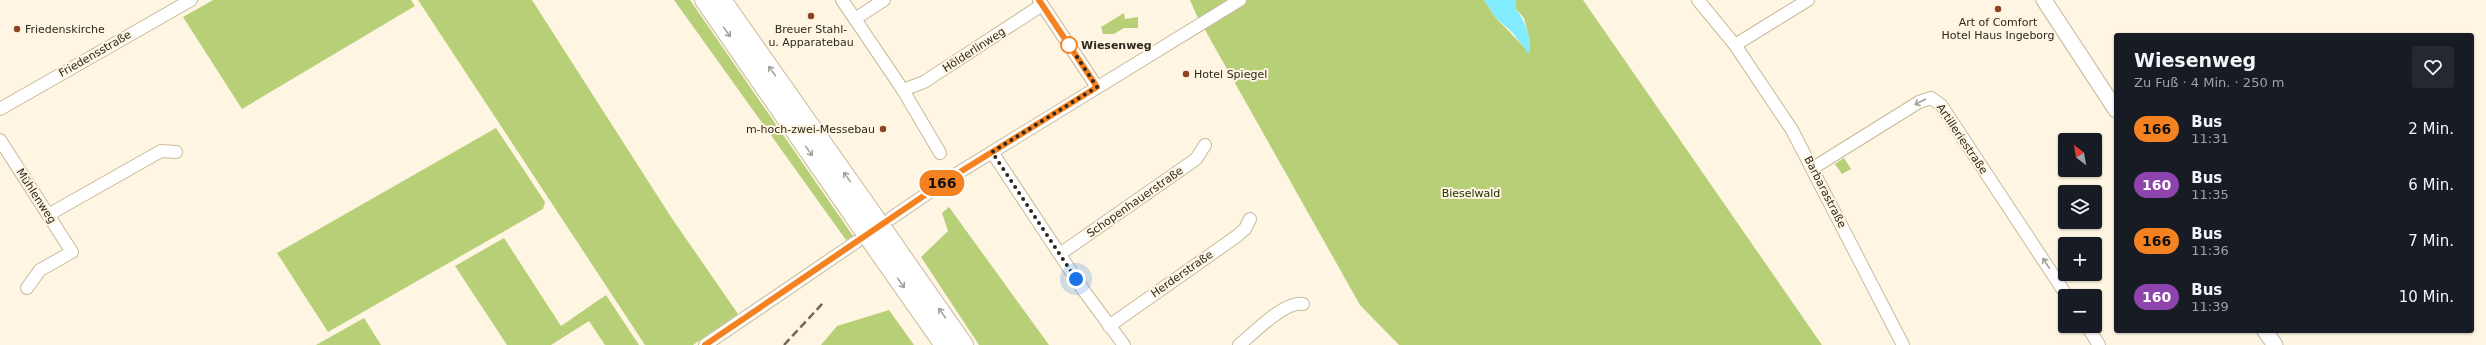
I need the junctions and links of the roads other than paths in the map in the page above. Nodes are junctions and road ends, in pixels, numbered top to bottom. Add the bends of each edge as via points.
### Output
1 (191, 0) edge
2 (704, 0) edge
3 (722, 0) edge
4 (842, 0) edge
5 (884, 0) edge
6 (1240, 0) edge
7 (1698, 0) edge
8 (1808, 0) edge
9 (2044, 0) edge
10 (1041, 2) edge
11 (855, 19) junction
12 (1735, 45) junction
13 (1097, 87) junction
14 (903, 90) junction
15 (2114, 107) edge
16 (0, 109) edge
17 (0, 140) edge
18 (1205, 145) dead end
19 (176, 152) dead end
20 (992, 152) junction
21 (940, 153) dead end
22 (1813, 168) junction
23 (862, 213) junction
24 (48, 215) junction
25 (1250, 219) dead end
26 (885, 247) junction
27 (1060, 254) junction
28 (27, 288) dead end
29 (2062, 289) edge
30 (1303, 304) dead end
31 (1109, 326) junction
32 (2091, 333) edge
33 (2266, 333) edge
34 (705, 345) edge
35 (944, 345) edge
36 (964, 345) edge
37 (1124, 345) edge
38 (1239, 345) edge
39 (1903, 345) edge
40 (2099, 345) edge
41 (2275, 345) edge

1 - 16 street, Friedensstraße
2 -> 23 highway
23 -> 3 highway
4 - 11 street
5 - 11 street
6 - 13 street
7 - 12 street, Barbarastraße
8 - 12 street
9 - 15 main road
10 - 13 street
10 - 14 street, Hölderlinweg via 924,82
11 - 14 street
12 - 22 street, Barbarastraße via 1783,115
13 - 20 street
14 - 21 street
17 - 24 street, Mühlenweg
18 - 27 street, Schopenhauerstraße via 1196,159
19 - 24 street via 161,151
20 - 27 street
20 - 34 street
29 -> 22 street, Artilleriestraße via 1941,105 1931,98 1919,102
22 - 39 street, Barbarastraße via 1877,299
23 - 26 highway, bridge
24 - 28 street, Mühlenweg via 72,252 40,270
25 - 31 street, Herderstraße via 1245,229 1237,236
26 -> 35 highway
36 -> 26 highway
27 - 31 street
30 - 38 street via 1296,303 1284,308
31 - 37 street
32 - 40 street
33 - 41 main road

